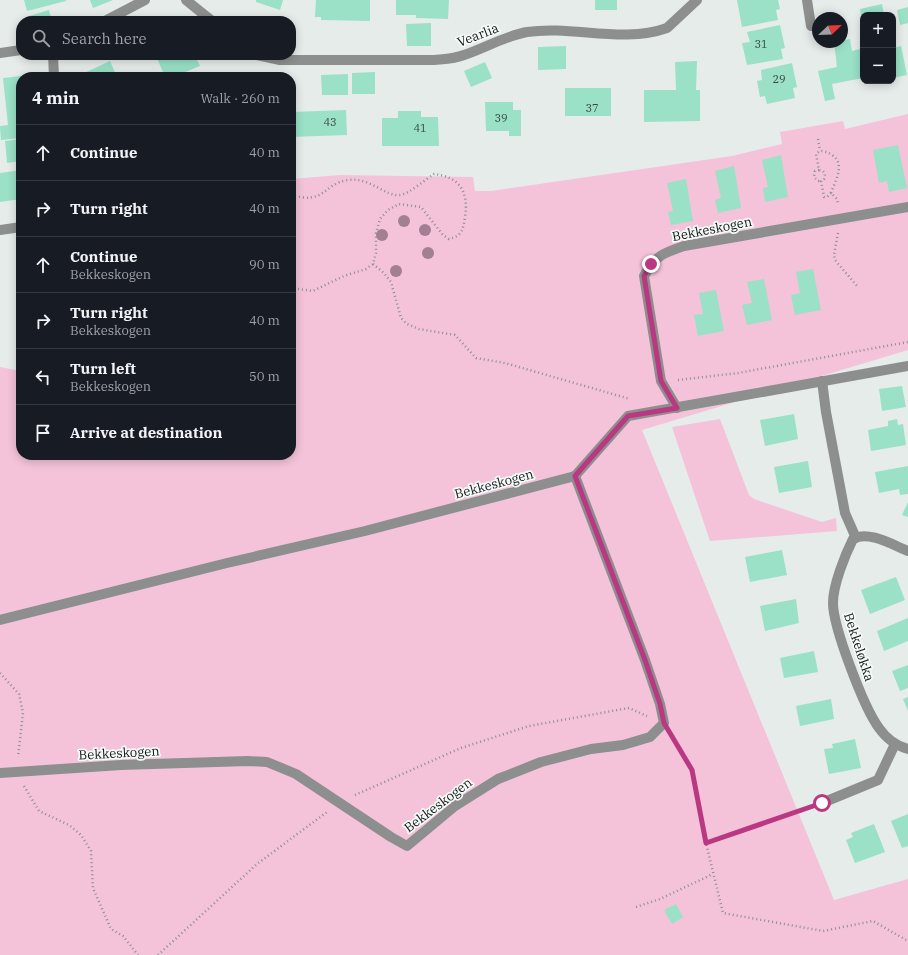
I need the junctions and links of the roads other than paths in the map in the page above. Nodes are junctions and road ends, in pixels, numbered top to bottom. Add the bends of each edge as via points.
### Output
1 (145, 0) edge
2 (186, 0) edge
3 (697, 0) edge
4 (807, 0) edge
5 (115, 16) edge
6 (206, 16) edge
7 (810, 26) dead end
8 (16, 51) edge
9 (0, 53) edge
10 (53, 60) edge
11 (280, 60) edge
12 (296, 60) edge
13 (296, 60) edge
14 (54, 72) edge
15 (908, 206) edge
16 (16, 228) edge
17 (0, 230) edge
18 (908, 366) edge
19 (822, 381) junction
20 (677, 408) junction
21 (575, 476) junction
22 (856, 538) junction
23 (908, 551) edge
24 (0, 620) edge
25 (895, 744) junction
26 (908, 749) edge
27 (0, 773) edge
28 (822, 803) road end

1 - 5 street
2 - 6 street
3 - 12 street, Vearlia via 667,28 643,34 528,32 510,36 452,58
4 - 7 street
8 - 9 street
10 - 14 street
11 - 13 street, Vearlia
15 - 20 street, Bekkeskogen via 684,246 663,253 651,264 644,276 661,381
16 - 17 street
18 - 19 street
19 - 20 street
19 - 22 street via 845,513
20 - 21 street via 628,416
21 - 24 street, Bekkeskogen via 364,531
21 - 27 street, Bekkeskogen via 660,704 664,723 650,737 541,762 498,779 456,806 407,846 296,774 267,762 121,765
22 - 23 street via 870,537
22 - 25 street, Bekkeløkka via 847,551 835,591 834,616 870,714 883,734
25 - 26 street, Bekkeløkka
25 - 28 street via 878,780

